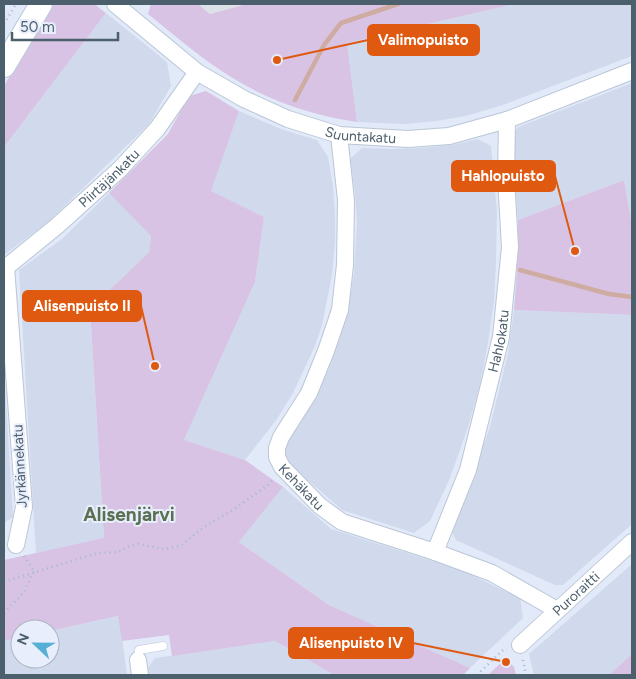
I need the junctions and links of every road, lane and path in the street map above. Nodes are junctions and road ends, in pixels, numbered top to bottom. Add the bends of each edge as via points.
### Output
1 (16, 4) edge
2 (41, 4) edge
3 (123, 6) edge
4 (4, 24) edge
5 (4, 66) edge
6 (632, 71) edge
7 (197, 72) junction
8 (507, 120) junction
9 (339, 135) junction
10 (5, 268) edge
11 (282, 468) junction
12 (632, 542) edge
13 (16, 545) dead end
14 (435, 552) junction
15 (34, 571) junction
16 (4, 582) edge
17 (557, 610) junction
18 (4, 613) edge
19 (520, 645) joint
20 (163, 646) dead end
21 (139, 668) edge
22 (476, 675) edge

1 - 4 path
2 - 5 street
3 - 7 street, Suuntakatu
6 - 8 street, Suuntakatu
7 - 9 street, Suuntakatu via 288,119
7 - 10 street, Piirtäjänkatu via 157,129 120,169
8 - 9 street, Suuntakatu via 448,136 416,139
8 - 14 street, Hahlokatu via 510,247 501,337 468,470
9 - 11 street, Kehäkatu via 346,200 345,265 340,310 308,394 281,437 277,457
10 - 13 street, Jyrkännekatu via 24,506
11 - 14 street, Kehäkatu via 320,506 342,522
11 - 15 path via 268,485 180,546 164,549 138,544 119,552 97,553
12 - 17 street, Puroraitti
14 - 17 street, Kehäkatu via 492,573
15 - 16 path
15 - 18 path via 24,592
17 - 19 street, Puroraitti
19 - 22 path via 503,650
20 - 21 lane via 139,650

